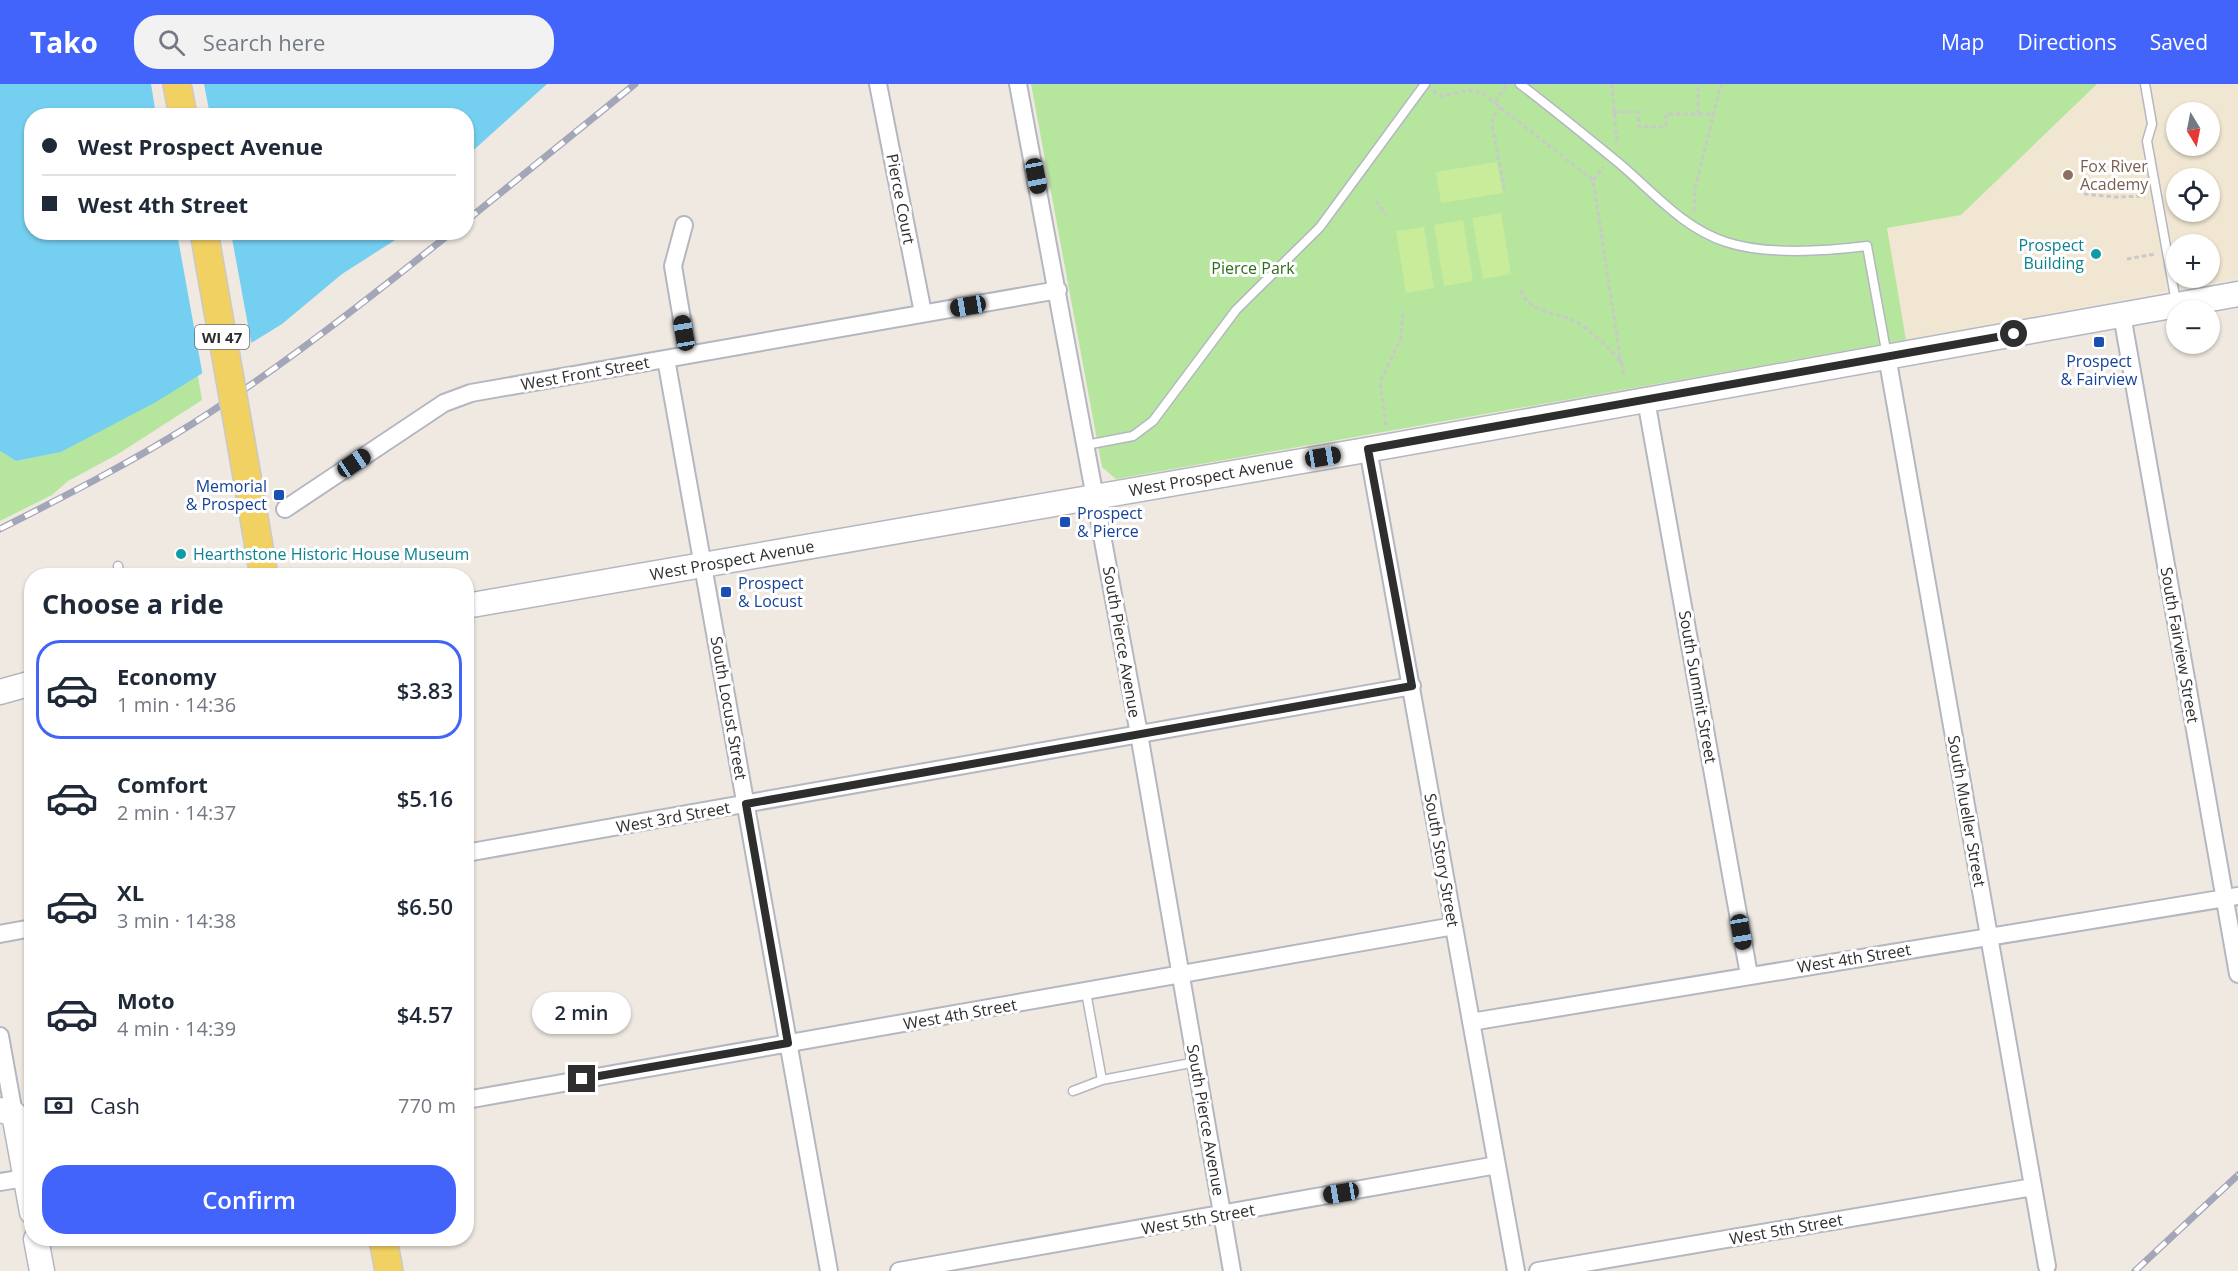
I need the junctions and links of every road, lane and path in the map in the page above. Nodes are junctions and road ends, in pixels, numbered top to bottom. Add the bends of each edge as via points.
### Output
1 (177, 84) edge
2 (878, 84) edge
3 (1018, 84) edge
4 (1425, 84) edge
5 (1507, 84) edge
6 (1520, 84) edge
7 (1612, 84) edge
8 (1698, 84) edge
9 (1721, 84) edge
10 (2145, 84) edge
11 (1495, 102) junction
12 (1501, 106) junction
13 (182, 108) edge
14 (1613, 112) junction
15 (1698, 114) junction
16 (1714, 114) junction
17 (1618, 149) dead end
18 (1504, 193) dead end
19 (2084, 194) dead end
20 (2156, 195) junction
21 (1376, 201) dead end
22 (1386, 215) dead end
23 (684, 225) dead end
24 (1698, 229) junction
25 (205, 240) edge
26 (2166, 252) joint
27 (2127, 259) dead end
28 (1058, 290) junction
29 (1521, 290) dead end
30 (2238, 294) edge
31 (2204, 300) edge
32 (2166, 307) edge
33 (1403, 310) dead end
34 (923, 313) junction
35 (2122, 315) junction
36 (688, 355) junction
37 (1887, 356) junction
38 (666, 359) junction
39 (1621, 363) junction
40 (1624, 378) dead end
41 (1646, 400) junction
42 (1387, 430) dead end
43 (1086, 445) junction
44 (1368, 449) junction
45 (1095, 496) junction
46 (285, 509) dead end
47 (703, 565) junction
48 (263, 568) edge
49 (474, 605) edge
50 (24, 685) edge
51 (1412, 686) junction
52 (0, 692) edge
53 (1139, 734) junction
54 (746, 804) junction
55 (474, 852) edge
56 (2231, 897) edge
57 (1454, 926) junction
58 (24, 930) edge
59 (0, 934) edge
60 (1989, 935) junction
61 (2238, 974) edge
62 (1749, 975) junction
63 (1181, 976) junction
64 (1086, 992) junction
65 (1471, 1022) junction
66 (0, 1036) edge
67 (788, 1043) junction
68 (1196, 1062) junction
69 (1102, 1080) junction
70 (1074, 1091) dead end
71 (474, 1099) edge
72 (7, 1112) edge
73 (24, 1165) edge
74 (1497, 1165) junction
75 (24, 1178) edge
76 (0, 1182) edge
77 (2033, 1187) junction
78 (1222, 1215) junction
79 (37, 1246) edge
80 (384, 1246) edge
81 (2047, 1266) dead end
82 (42, 1271) edge
83 (389, 1271) edge
84 (829, 1271) edge
85 (899, 1271) edge
86 (1232, 1271) edge
87 (1516, 1271) edge
88 (1538, 1271) edge

1 - 13 main road
2 - 34 street, Pierce Court
3 - 28 street, South Pierce Avenue
4 - 11 path via 1441,96 1470,90
4 - 43 lane via 1320,226 1236,309 1143,430 1133,436
5 - 11 path
6 - 24 lane
7 - 14 path
8 - 15 path
9 - 16 path
10 - 20 lane via 2152,124 2147,141
11 - 12 path
12 - 18 path via 1492,125
12 - 39 path via 1593,180
14 - 15 path via 1638,112 1639,127 1666,127 1666,114
14 - 17 path
15 - 16 path
16 - 24 path via 1695,189
19 - 20 path
20 - 26 lane
21 - 22 path
23 - 36 street via 673,266
24 - 37 lane via 1747,247 1818,250 1867,246
25 - 48 main road, WI 47, bridge
26 - 27 path
28 - 34 street, West Front Street
28 - 43 street, South Pierce Avenue
29 - 39 path via 1525,301 1580,324
30 - 31 main road, West Prospect Avenue
32 - 35 main road, West Prospect Avenue
33 - 42 path via 1401,338 1380,382
34 - 36 street, West Front Street
35 - 37 main road, West Prospect Avenue
35 - 56 street, South Fairview Street
36 - 38 street, West Front Street
37 - 41 main road, West Prospect Avenue
37 - 60 street, South Mueller Street
38 - 46 street, West Front Street via 456,397
38 - 47 street, South Locust Street
39 - 40 path
41 - 44 main road, West Prospect Avenue
41 - 62 street, South Summit Street
43 - 45 street, South Pierce Avenue
44 - 45 main road, West Prospect Avenue
44 - 51 street, South Story Street
45 - 47 main road, West Prospect Avenue
45 - 53 street, South Pierce Avenue
47 - 49 main road, West Prospect Avenue
47 - 54 street, South Locust Street
50 - 52 main road
51 - 53 street, West 3rd Street
51 - 57 street, South Story Street
53 - 54 street, West 3rd Street
53 - 63 street, South Pierce Avenue
54 - 55 street, West 3rd Street
54 - 67 street, South Locust Street
56 - 60 street, West 4th Street
56 - 61 street, South Fairview Street
57 - 63 street, West 4th Street
57 - 65 street, South Story Street
58 - 59 street
60 - 62 street, West 4th Street
60 - 77 street, South Mueller Street
62 - 65 street, West 4th Street
63 - 64 street, West 4th Street
63 - 68 street, South Pierce Avenue
64 - 67 street, West 4th Street
64 - 69 lane
65 - 74 street, South Story Street
66 - 72 street
67 - 71 street, West 4th Street
67 - 84 street, South Locust Street
68 - 69 lane
68 - 78 street, South Pierce Avenue
69 - 70 lane
72 - 73 main road
74 - 78 street, West 5th Street
74 - 87 street, South Story Street
75 - 76 street
77 - 81 street, South Mueller Street
77 - 88 street, West 5th Street
78 - 85 street, West 5th Street
78 - 86 street, South Pierce Avenue
79 - 82 main road
80 - 83 main road

